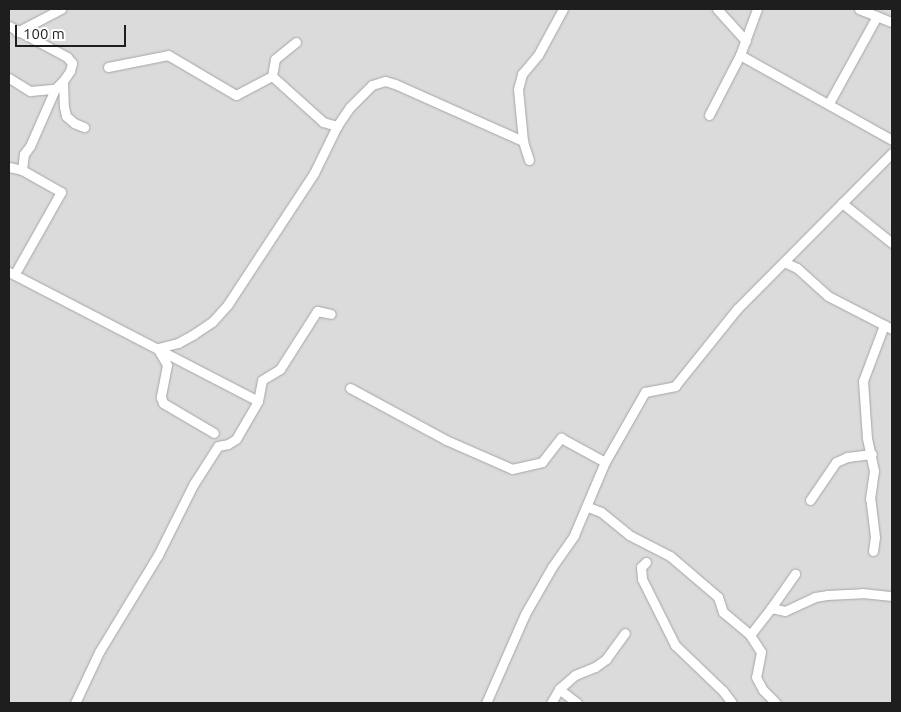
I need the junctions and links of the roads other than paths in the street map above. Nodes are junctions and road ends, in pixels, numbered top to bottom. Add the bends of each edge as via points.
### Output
1 (61, 9) edge
2 (563, 9) edge
3 (718, 9) edge
4 (757, 9) edge
5 (859, 9) edge
6 (877, 16) junction
7 (892, 22) edge
8 (9, 26) edge
9 (17, 32) junction
10 (746, 41) junction
11 (296, 42) dead end
12 (740, 55) junction
13 (108, 66) dead end
14 (272, 76) junction
15 (9, 78) edge
16 (63, 81) junction
17 (55, 88) junction
18 (829, 103) junction
19 (709, 115) dead end
20 (323, 122) junction
21 (337, 126) junction
22 (84, 127) dead end
23 (892, 140) edge
24 (523, 141) junction
25 (329, 142) junction
26 (892, 153) edge
27 (529, 160) dead end
28 (9, 167) edge
29 (22, 170) junction
30 (842, 203) junction
31 (892, 243) edge
32 (784, 262) junction
33 (11, 273) edge
34 (331, 314) dead end
35 (890, 327) edge
36 (158, 348) junction
37 (350, 388) dead end
38 (258, 401) junction
39 (214, 433) dead end
40 (872, 454) junction
41 (605, 462) junction
42 (810, 500) dead end
43 (588, 507) junction
44 (873, 551) dead end
45 (646, 562) dead end
46 (796, 574) dead end
47 (892, 596) edge
48 (771, 608) junction
49 (625, 633) dead end
50 (750, 635) junction
51 (559, 689) junction
52 (74, 703) edge
53 (486, 703) edge
54 (551, 703) edge
55 (577, 703) edge
56 (732, 703) edge
57 (776, 703) edge

1 - 9 street
2 - 24 street via 538,55 522,74 518,89
3 - 10 street
4 - 10 street
5 - 6 street
6 - 7 street
6 - 18 street
8 - 9 street
9 - 16 street via 58,52 72,63
10 - 12 street
11 - 14 street via 275,59
12 - 18 street
12 - 19 street
13 - 14 street via 168,55 236,95
14 - 20 street
15 - 17 street via 30,91
16 - 17 street
16 - 22 street via 66,116
17 - 29 street via 24,154
18 - 23 street
20 - 21 street
20 - 25 street
21 - 24 street via 366,90 385,81
21 - 25 street
24 - 27 street
25 - 36 street via 314,173 228,304 212,322 194,334
26 - 30 street
28 - 29 street
29 - 33 street via 61,192
30 - 31 street
30 - 32 street
32 - 35 street via 797,268 828,296
32 - 41 street via 737,309 675,386 645,392
33 - 36 street
34 - 38 street via 317,311 280,369 262,380
35 - 40 street via 864,381 867,438
36 - 38 street
36 - 39 street via 167,365 161,397 163,403
37 - 41 street via 446,440 512,468 542,462 561,438
38 - 52 street via 236,439 218,446 194,485 158,554 99,652
40 - 42 street via 836,462
40 - 44 street via 874,478 870,510 874,522
41 - 43 street
43 - 50 street via 601,512 629,535 670,556 718,597 723,612
43 - 53 street via 526,614
45 - 56 street via 641,567 642,579 675,645
46 - 48 street
47 - 48 street via 862,593 827,595 815,597 785,612
48 - 50 street
49 - 51 street via 596,667 575,675
50 - 57 street via 761,652 756,676 763,690
51 - 54 street
51 - 55 street

